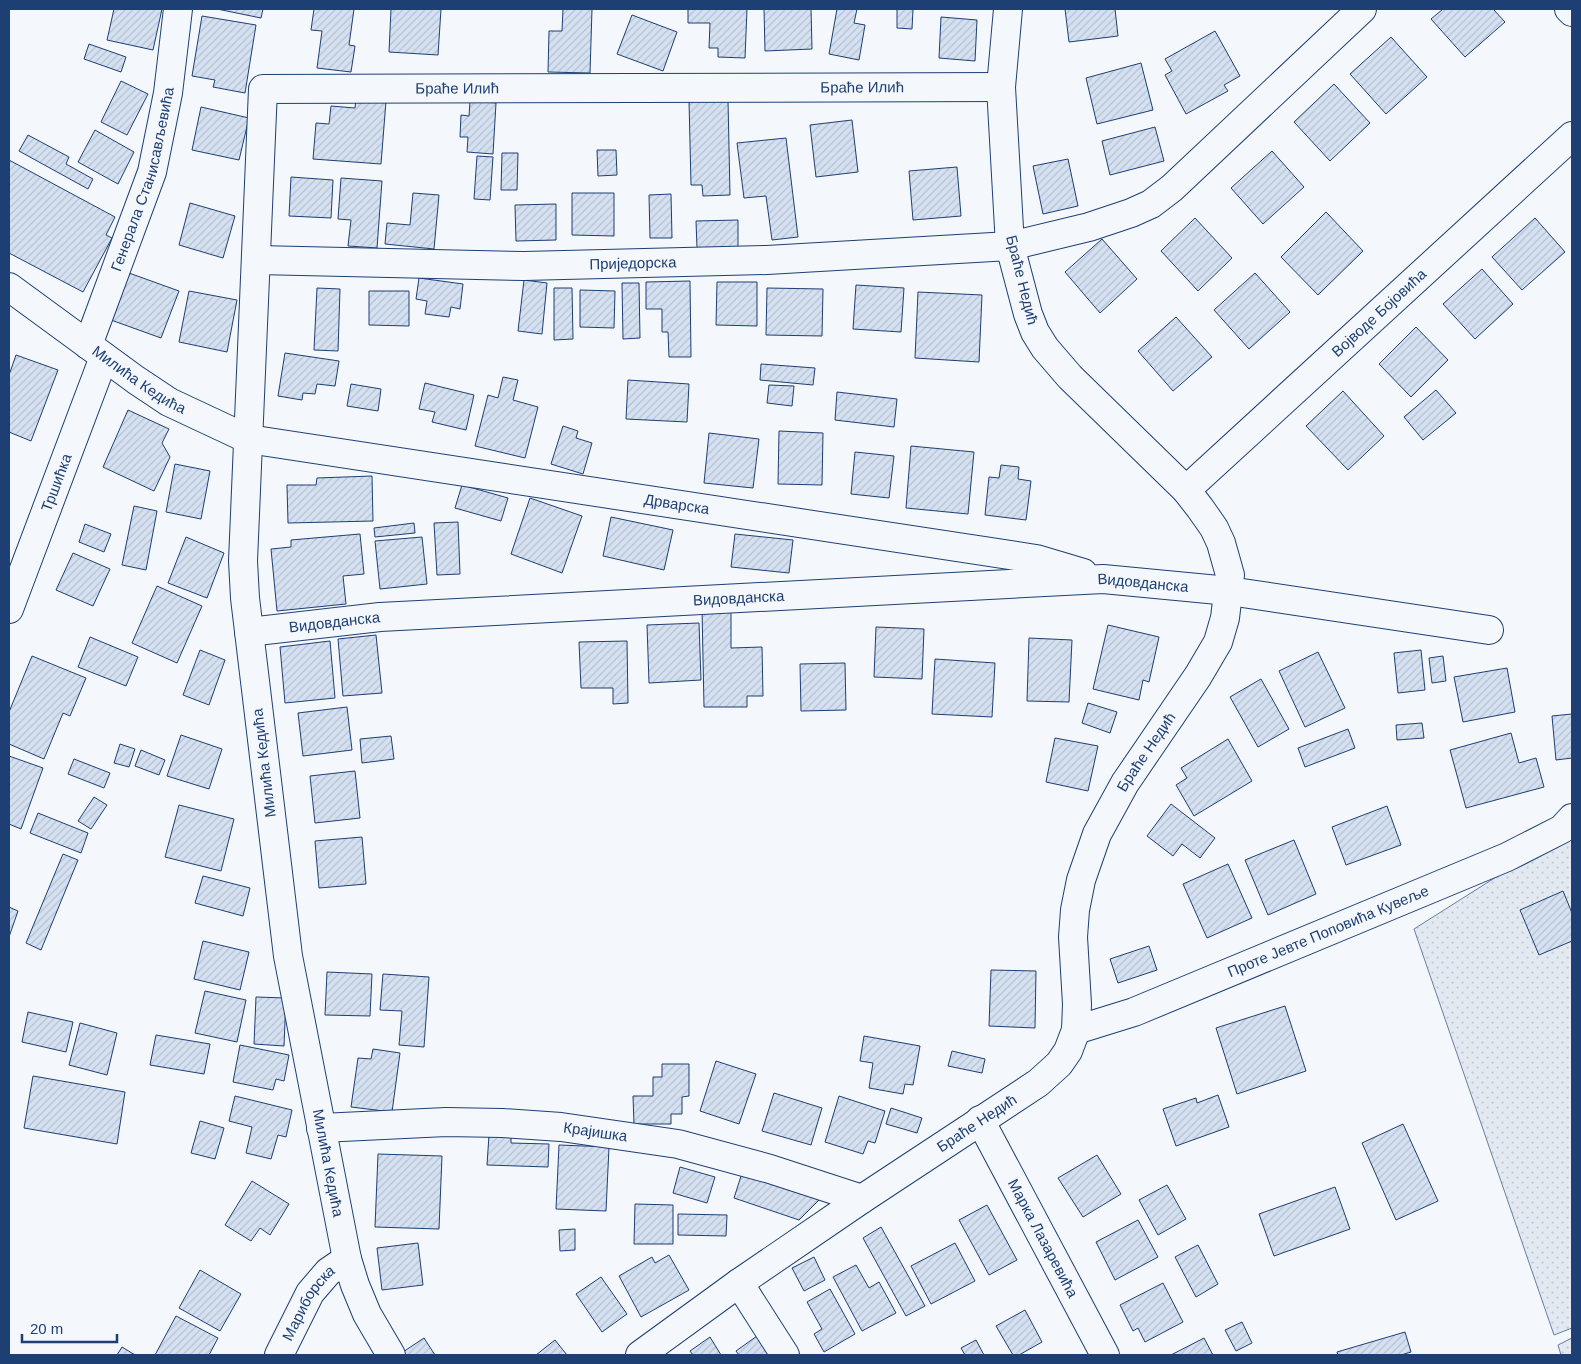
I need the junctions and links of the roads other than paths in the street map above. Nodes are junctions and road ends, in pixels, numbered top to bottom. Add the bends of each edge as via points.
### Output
1 (178, 9) edge
2 (1008, 9) edge
3 (1362, 9) edge
4 (1569, 9) edge
5 (1572, 12) edge
6 (1001, 87) junction
7 (1572, 136) edge
8 (1010, 246) junction
9 (256, 260) junction
10 (9, 287) edge
11 (96, 351) junction
12 (248, 439) junction
13 (1186, 490) junction
14 (1103, 579) junction
15 (1229, 591) junction
16 (9, 609) edge
17 (1489, 630) dead end
18 (249, 632) junction
19 (1572, 818) edge
20 (1076, 1030) junction
21 (980, 1120) junction
22 (321, 1128) junction
23 (862, 1199) junction
24 (346, 1259) junction
25 (739, 1283) junction
26 (279, 1355) edge
27 (391, 1355) edge
28 (640, 1355) edge
29 (785, 1355) edge
30 (1105, 1355) edge

1 - 11 street, Генерала Станисављевића via 168,92 152,172
2 - 6 street, Браће Недић
3 - 8 street via 1172,188 1151,204 1089,227
4 - 5 street
6 - 8 street, Браће Недић
6 - 9 street, Браће Илић via 263,89
7 - 13 street, Војводе Бојовића
8 - 9 street, Приједорска via 766,260 524,266
8 - 13 street, Браће Недић via 1028,314 1045,348 1070,377
9 - 12 street, Браће Илић
10 - 11 street, Милића Кедића
11 - 12 street, Милића Кедића via 169,402
11 - 16 street, Тршићка
12 - 14 street, Дрварска via 1036,559
12 - 18 street, Милића Кедића via 243,562
13 - 15 street, Браће Недић via 1221,542 1230,575
14 - 15 street, Видовданска
14 - 18 street, Видовданска via 389,616
15 - 17 street
15 - 20 street, Браће Недић via 1218,642 1125,783 1097,834 1081,880 1075,910
18 - 22 street, Милића Кедића via 288,956
19 - 20 street, Проте Јевте Поповића Кувеље via 1562,829 1507,857 1134,1012
20 - 21 street, Браће Недић via 1059,1064 1038,1083
21 - 23 street, Браће Недић
21 - 30 street, Марка Лазаревића
22 - 23 street, Крајишка via 446,1122 561,1127 678,1144
22 - 24 street, Милића Кедића
23 - 25 street, Браће Недић
24 - 26 street, Мариборска via 328,1272 310,1293
24 - 27 street, Милића Кедића via 367,1314
25 - 28 street, Браће Недић
25 - 29 street

